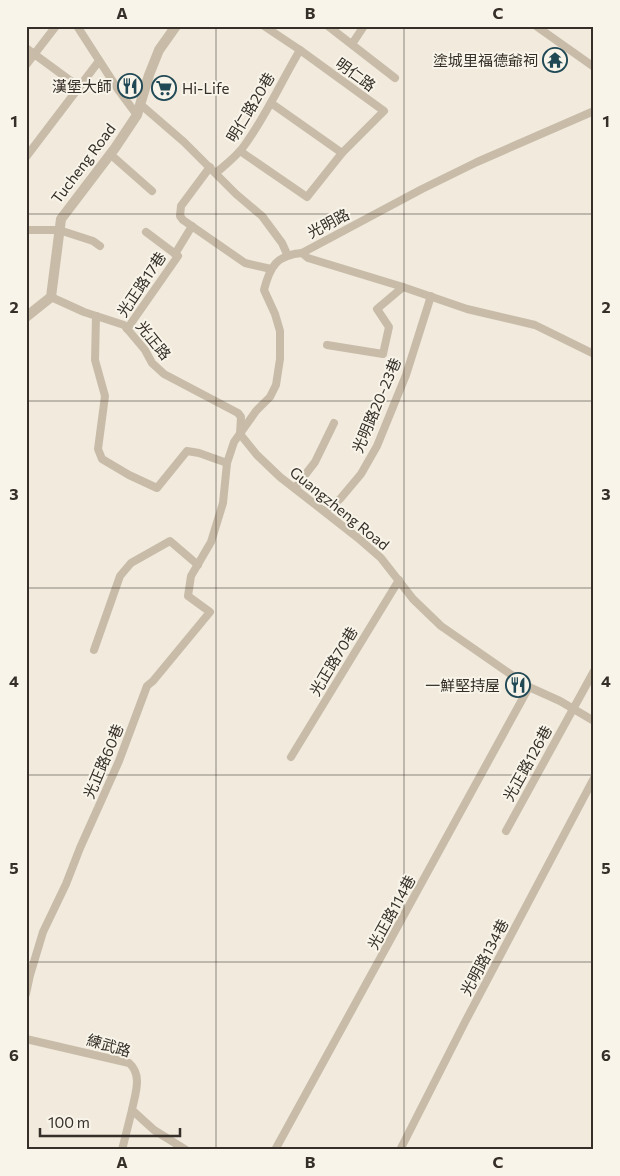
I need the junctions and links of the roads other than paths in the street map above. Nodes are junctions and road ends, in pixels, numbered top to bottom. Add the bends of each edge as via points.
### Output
1 (56, 26) edge
2 (77, 26) edge
3 (176, 26) edge
4 (264, 26) edge
5 (328, 26) edge
6 (364, 26) edge
7 (536, 26) edge
8 (352, 44) junction
9 (26, 48) edge
10 (300, 50) junction
11 (34, 54) junction
12 (99, 61) junction
13 (26, 65) edge
14 (594, 67) edge
15 (395, 78) dead end
16 (79, 87) junction
17 (272, 103) junction
18 (140, 104) junction
19 (594, 111) edge
20 (137, 115) junction
21 (240, 151) junction
22 (342, 153) junction
23 (110, 154) junction
24 (26, 156) edge
25 (213, 170) junction
26 (152, 191) dead end
27 (192, 226) junction
28 (26, 230) edge
29 (59, 230) junction
30 (146, 232) dead end
31 (100, 246) dead end
32 (302, 252) junction
33 (175, 254) junction
34 (286, 254) junction
35 (271, 269) junction
36 (403, 287) junction
37 (431, 296) junction
38 (51, 297) junction
39 (96, 316) junction
40 (26, 317) edge
41 (127, 329) junction
42 (327, 345) dead end
43 (594, 354) edge
44 (334, 423) dead end
45 (240, 435) junction
46 (228, 463) junction
47 (295, 488) junction
48 (324, 512) junction
49 (198, 564) junction
50 (399, 580) junction
51 (94, 650) dead end
52 (594, 671) edge
53 (529, 687) junction
54 (573, 708) junction
55 (594, 721) edge
56 (291, 757) dead end
57 (594, 778) edge
58 (506, 831) dead end
59 (26, 994) edge
60 (26, 1039) edge
61 (132, 1110) junction
62 (122, 1150) edge
63 (186, 1150) edge
64 (275, 1150) edge
65 (400, 1150) edge

1 - 11 street
2 - 12 street
3 - 18 street, Tucheng Road via 159,50
4 - 10 street, 明仁路
5 - 8 street
6 - 8 street
7 - 14 street
8 - 15 street
9 - 11 street
10 - 17 street, 明仁路20巷
10 - 22 street, 明仁路 via 384,111
11 - 13 street
11 - 16 street
12 - 16 street
12 - 20 street
16 - 24 street
17 - 21 street, 明仁路20巷
17 - 22 street
18 - 20 street, Tucheng Road
18 - 25 street
19 - 32 street, 光明路 via 477,162
20 - 23 street, Tucheng Road
21 - 22 street via 307,197
21 - 25 street, 明仁路20巷
23 - 26 street
23 - 29 street, Tucheng Road via 60,219
25 - 27 street via 181,206 180,216
25 - 34 street via 262,216
27 - 33 street, 光正路17巷
27 - 35 street via 244,263
28 - 29 street
29 - 31 street via 96,239
29 - 38 street, Tucheng Road
30 - 33 street, 光正路17巷
32 - 34 street
32 - 36 street, 光明路 via 308,258
33 - 41 street, 光正路17巷 via 178,256
34 - 35 street
35 - 45 street, 光正路60巷 via 264,290 280,331 280,359 270,398 256,411
36 - 37 street, 光明路
36 - 42 street via 377,309 389,326 383,354
37 - 43 street, 光明路 via 467,309 535,326
37 - 48 street, 光明路20-23巷 via 406,375 377,446 361,474
38 - 39 street, 光正路
38 - 40 street
39 - 41 street, 光正路
39 - 46 street via 95,360 105,396 98,450 102,459 157,488 188,451
41 - 45 street, 光正路 via 164,374 238,413 241,417
44 - 47 street via 314,462
45 - 46 street, 光正路60巷 via 234,442
45 - 47 street, Guangzheng Road
46 - 49 street, 光正路60巷 via 223,503 211,542
47 - 48 street, Guangzheng Road
48 - 50 street, Guangzheng Road via 381,558
49 - 51 street via 170,541 131,563 120,576
49 - 59 street, 光正路60巷 via 191,576 188,596 210,612 154,682 147,686 119,761 43,932
50 - 53 street, Guangzheng Road via 441,626
50 - 56 street, 光正路70巷
52 - 54 street, 光正路126巷
53 - 54 street, Guangzheng Road
53 - 64 street, 光正路114巷
54 - 55 street, Guangzheng Road
54 - 58 street, 光正路126巷
57 - 65 street, 光明路134巷
60 - 61 street, 練武路 via 129,1063 138,1074
61 - 62 street, 練武路
61 - 63 street via 154,1130

